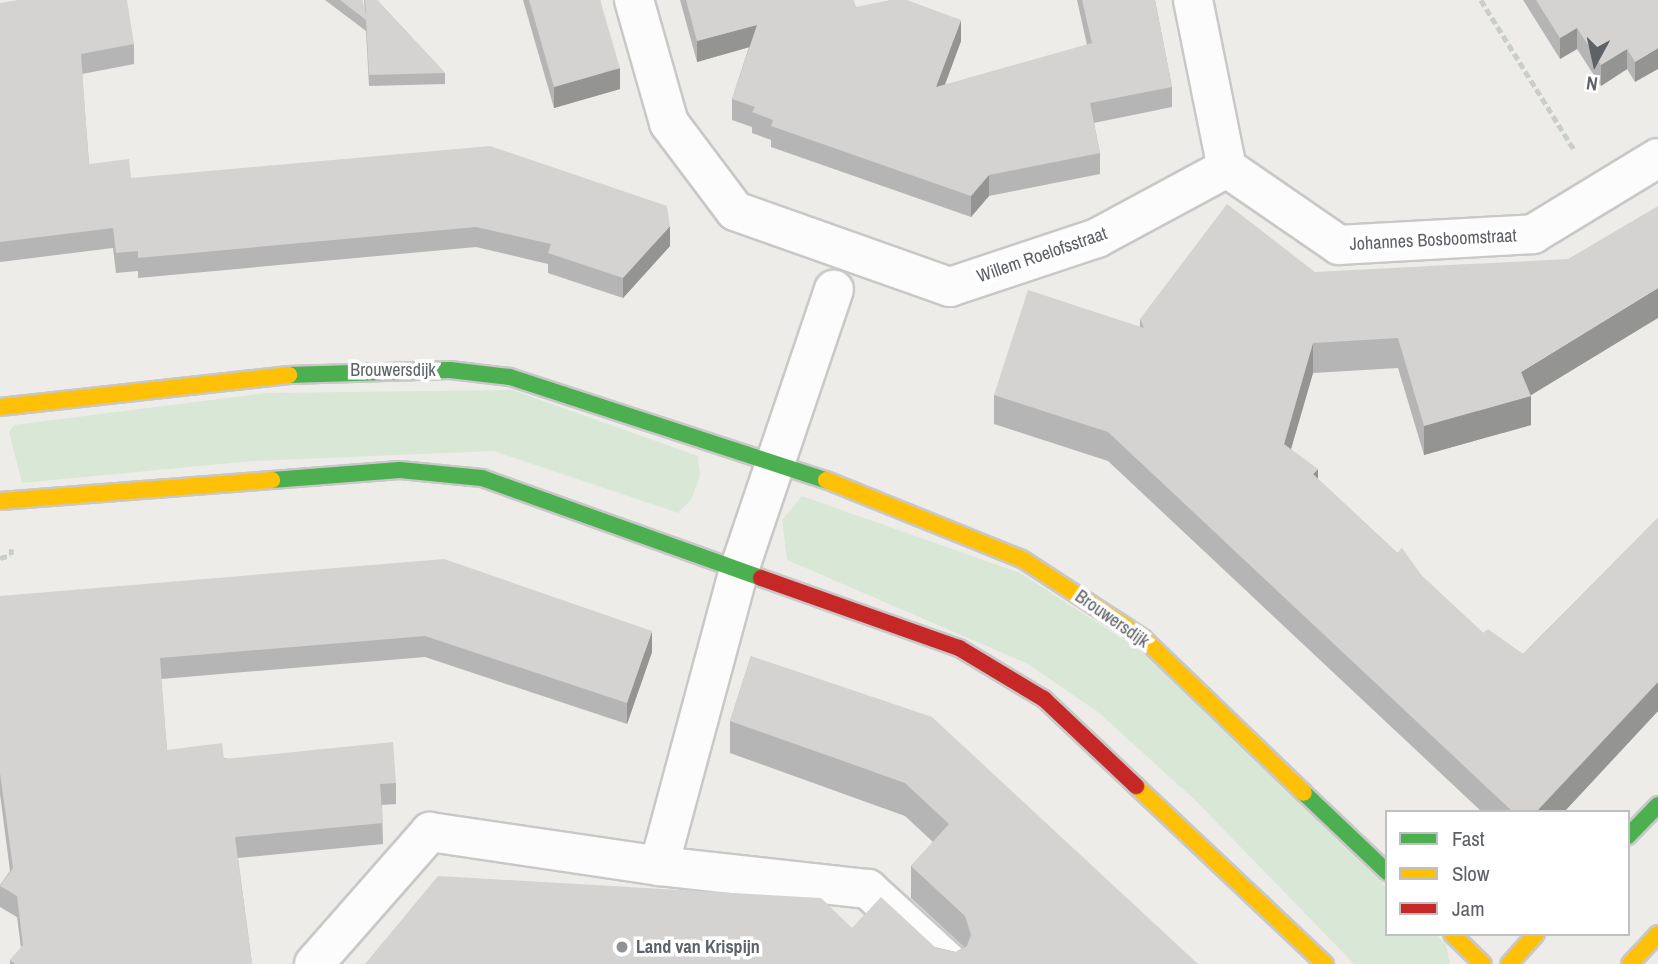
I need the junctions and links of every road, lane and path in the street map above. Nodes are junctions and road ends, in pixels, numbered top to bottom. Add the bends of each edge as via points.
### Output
1 (634, 0) edge
2 (1194, 0) edge
3 (1481, 0) edge
4 (1658, 158) edge
5 (1227, 168) junction
6 (1597, 192) junction
7 (834, 290) dead end
8 (0, 407) edge
9 (775, 460) junction
10 (0, 501) edge
11 (739, 570) junction
12 (1658, 805) edge
13 (1630, 834) edge
14 (659, 866) junction
15 (1385, 870) edge
16 (1658, 934) edge
17 (1454, 936) edge
18 (1534, 936) edge
19 (314, 964) edge
20 (950, 964) edge
21 (1325, 964) edge
22 (1483, 964) edge
23 (1509, 964) edge
24 (1630, 964) edge

1 - 5 street, Willem Roelofsstraat via 670,123 735,211 950,286 1097,238
2 - 5 street
3 - 6 path
4 - 6 street, Johannes Bosboomstraat
5 - 6 street, Johannes Bosboomstraat via 1339,245 1533,234
7 - 9 street
8 - 9 street, Brouwersdijk via 336,370 450,370 510,377
9 - 11 street
9 - 15 street, Brouwersdijk via 1022,559 1143,638
10 - 11 street via 414,471 482,478
11 - 14 street
11 - 21 street via 959,648 1044,699
12 - 13 street
14 - 19 street via 430,832
14 - 20 street via 868,889
16 - 24 street
17 - 22 street
18 - 23 street

